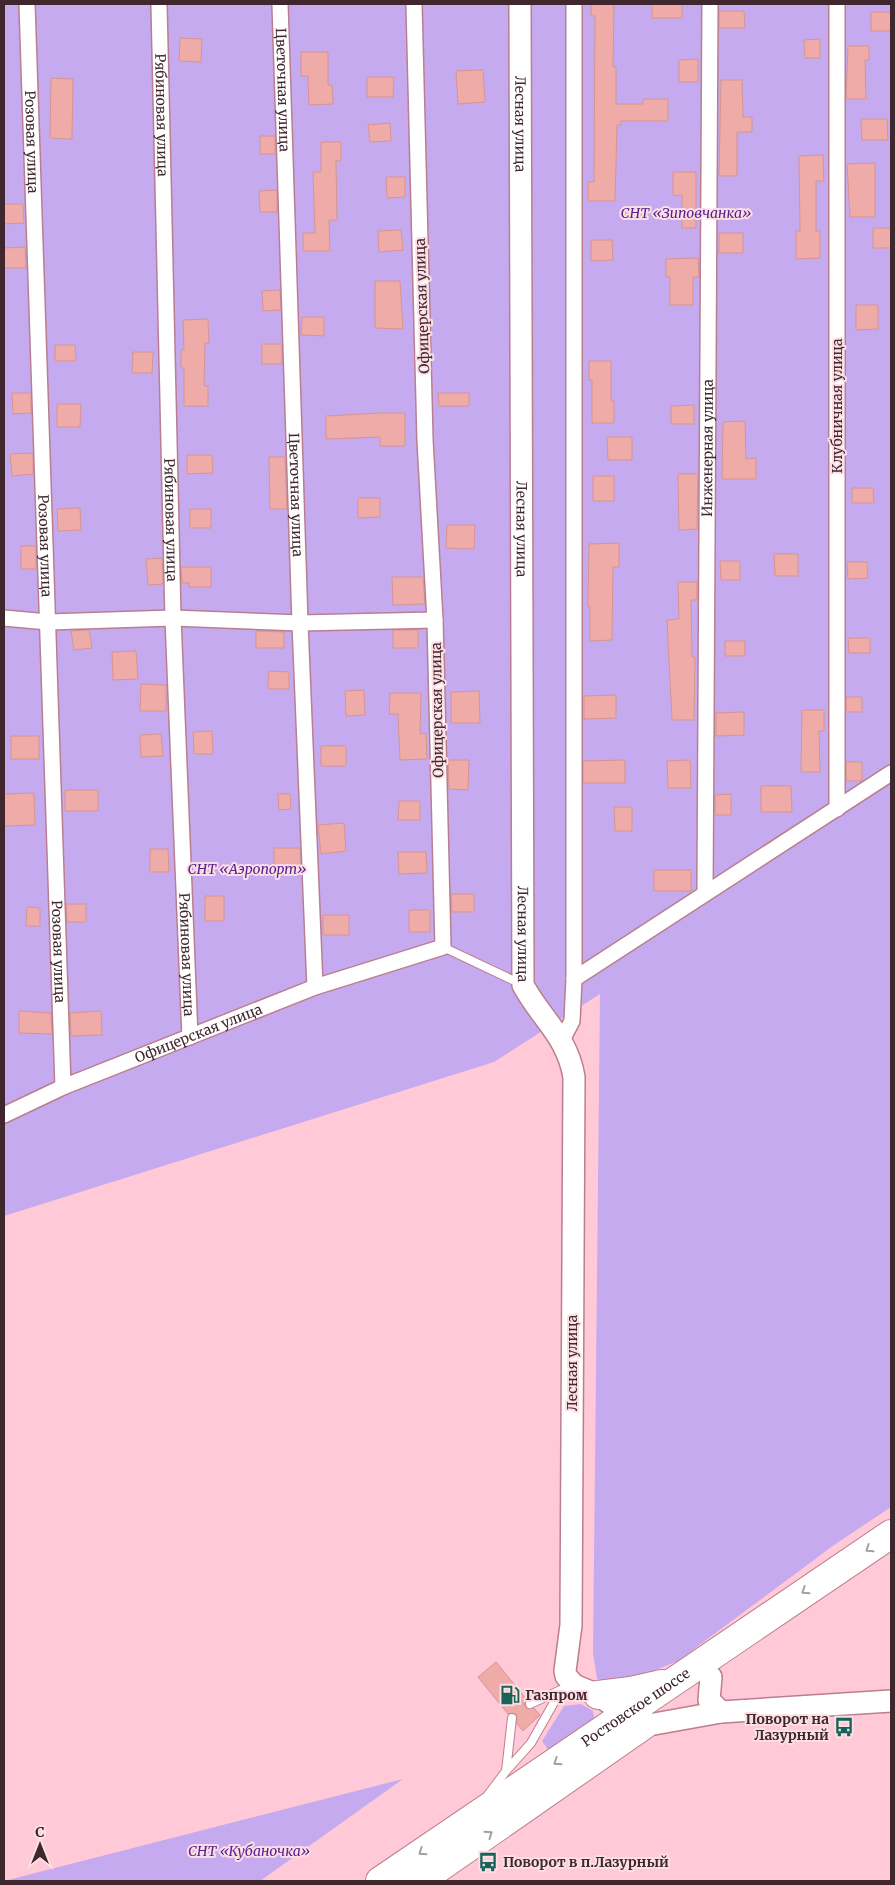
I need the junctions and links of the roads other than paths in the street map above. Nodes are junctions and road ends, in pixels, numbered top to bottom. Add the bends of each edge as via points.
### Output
1 (27, 4) edge
2 (159, 4) edge
3 (280, 4) edge
4 (414, 4) edge
5 (520, 4) edge
6 (574, 4) edge
7 (710, 4) edge
8 (837, 4) edge
9 (4, 618) edge
10 (173, 618) junction
11 (435, 620) junction
12 (48, 622) junction
13 (300, 623) junction
14 (891, 773) edge
15 (837, 809) junction
16 (706, 892) junction
17 (443, 947) junction
18 (574, 979) junction
19 (523, 985) junction
20 (315, 986) junction
21 (190, 1037) junction
22 (562, 1040) junction
23 (63, 1088) junction
24 (4, 1115) edge
25 (891, 1534) edge
26 (891, 1556) edge
27 (711, 1677) junction
28 (673, 1681) junction
29 (578, 1690) junction
30 (891, 1700) edge
31 (530, 1704) dead end
32 (721, 1712) junction
33 (512, 1718) dead end
34 (635, 1720) junction
35 (583, 1745) junction
36 (506, 1771) junction
37 (468, 1822) junction
38 (380, 1881) edge
39 (420, 1881) edge

1 - 12 street, Розовая улица
2 - 10 street, Рябиновая улица
3 - 13 street, Цветочная улица
4 - 11 street, Офицерская улица via 425,440
5 - 19 street, Лесная улица
6 - 18 street
7 - 16 street, Инженерная улица
8 - 15 street, Клубничная улица
9 - 12 street
10 - 12 street
10 - 13 street
10 - 21 street, Рябиновая улица
11 - 13 street
11 - 17 street, Офицерская улица
12 - 23 street, Розовая улица
13 - 20 street, Цветочная улица
14 - 15 street
15 - 16 street
16 - 18 street
17 - 19 lane
17 - 20 street, Офицерская улица
18 - 22 street via 572,1021
19 - 22 street, Лесная улица via 535,1007
20 - 21 street, Офицерская улица
21 - 23 street, Офицерская улица
22 - 29 street, Лесная улица via 571,1058 574,1077 570,1625 565,1671
23 - 24 street, Офицерская улица
25 -> 28 highway, Ростовское шоссе
26 - 27 highway, Ростовское шоссе
27 - 32 street via 709,1700
27 - 34 highway, Ростовское шоссе
28 - 29 highway via 631,1691
28 - 34 highway, Ростовское шоссе
29 - 31 lane
29 - 34 street
29 - 35 street, Лесная улица via 599,1720
29 - 36 lane
30 - 32 street
32 - 34 street
33 - 36 lane
34 - 35 highway, Ростовское шоссе
39 -> 34 highway, Ростовское шоссе
35 -> 37 highway, Ростовское шоссе
36 - 37 lane
37 -> 38 highway, Ростовское шоссе

